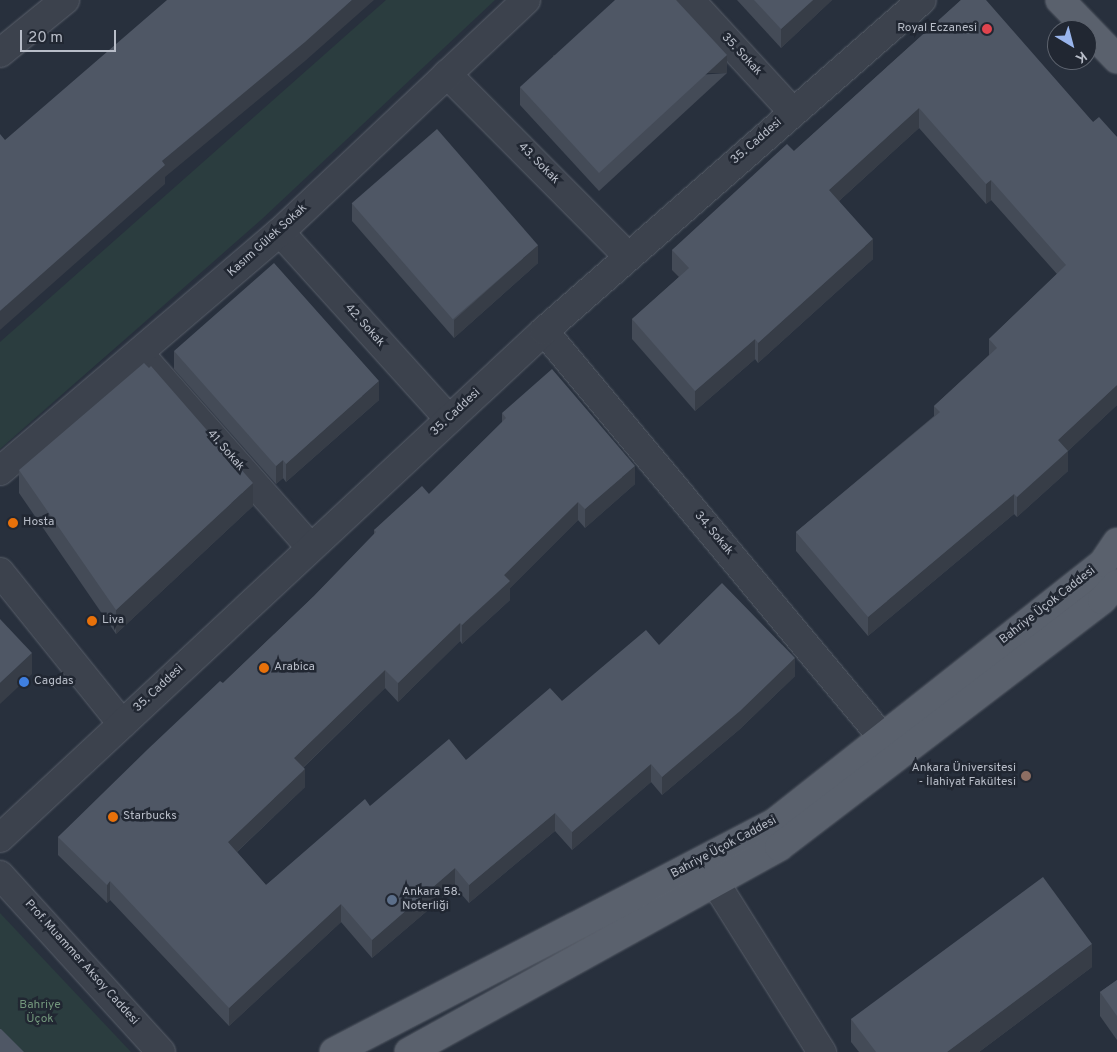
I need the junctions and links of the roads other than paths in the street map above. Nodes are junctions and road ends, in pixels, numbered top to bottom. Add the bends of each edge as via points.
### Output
1 (65, 0) edge
2 (526, 0) edge
3 (690, 0) edge
4 (922, 0) edge
5 (1060, 0) edge
6 (0, 52) edge
7 (1117, 58) edge
8 (447, 74) junction
9 (792, 111) junction
10 (280, 232) junction
11 (628, 256) junction
12 (544, 331) junction
13 (140, 354) junction
14 (449, 419) junction
15 (0, 471) edge
16 (1117, 542) edge
17 (310, 547) junction
18 (0, 572) edge
19 (1117, 584) edge
20 (122, 724) junction
21 (882, 738) junction
22 (0, 838) edge
23 (0, 875) edge
24 (716, 884) junction
25 (161, 1052) edge
26 (334, 1052) edge
27 (409, 1052) edge
28 (822, 1052) edge

1 - 6 street
2 - 8 street, Kasım Gülek Sokak
3 - 9 street, 35. Sokak
4 - 9 street, 35. Caddesi
5 - 7 main road
8 - 10 street, Kasım Gülek Sokak
8 - 11 street, 43. Sokak
9 - 11 street, 35. Caddesi
10 - 13 street, Kasım Gülek Sokak
10 - 14 street, 42. Sokak
11 - 12 street, 35. Caddesi
12 - 14 street, 35. Caddesi
12 - 21 street, 34. Sokak
13 - 15 street, Kasım Gülek Sokak
13 - 17 street, 41. Sokak
14 - 17 street, 35. Caddesi
16 - 21 main road, Bahriye Üçok Caddesi via 1103,563
17 - 20 street, 35. Caddesi
18 - 20 street
19 - 24 main road, Bahriye Üçok Caddesi via 1102,600 780,847
20 - 22 street, 35. Caddesi
21 - 26 main road, Bahriye Üçok Caddesi via 774,823
23 - 25 street, Prof. Muammer Aksoy Caddesi
24 - 27 main road, Bahriye Üçok Caddesi
24 - 28 street

